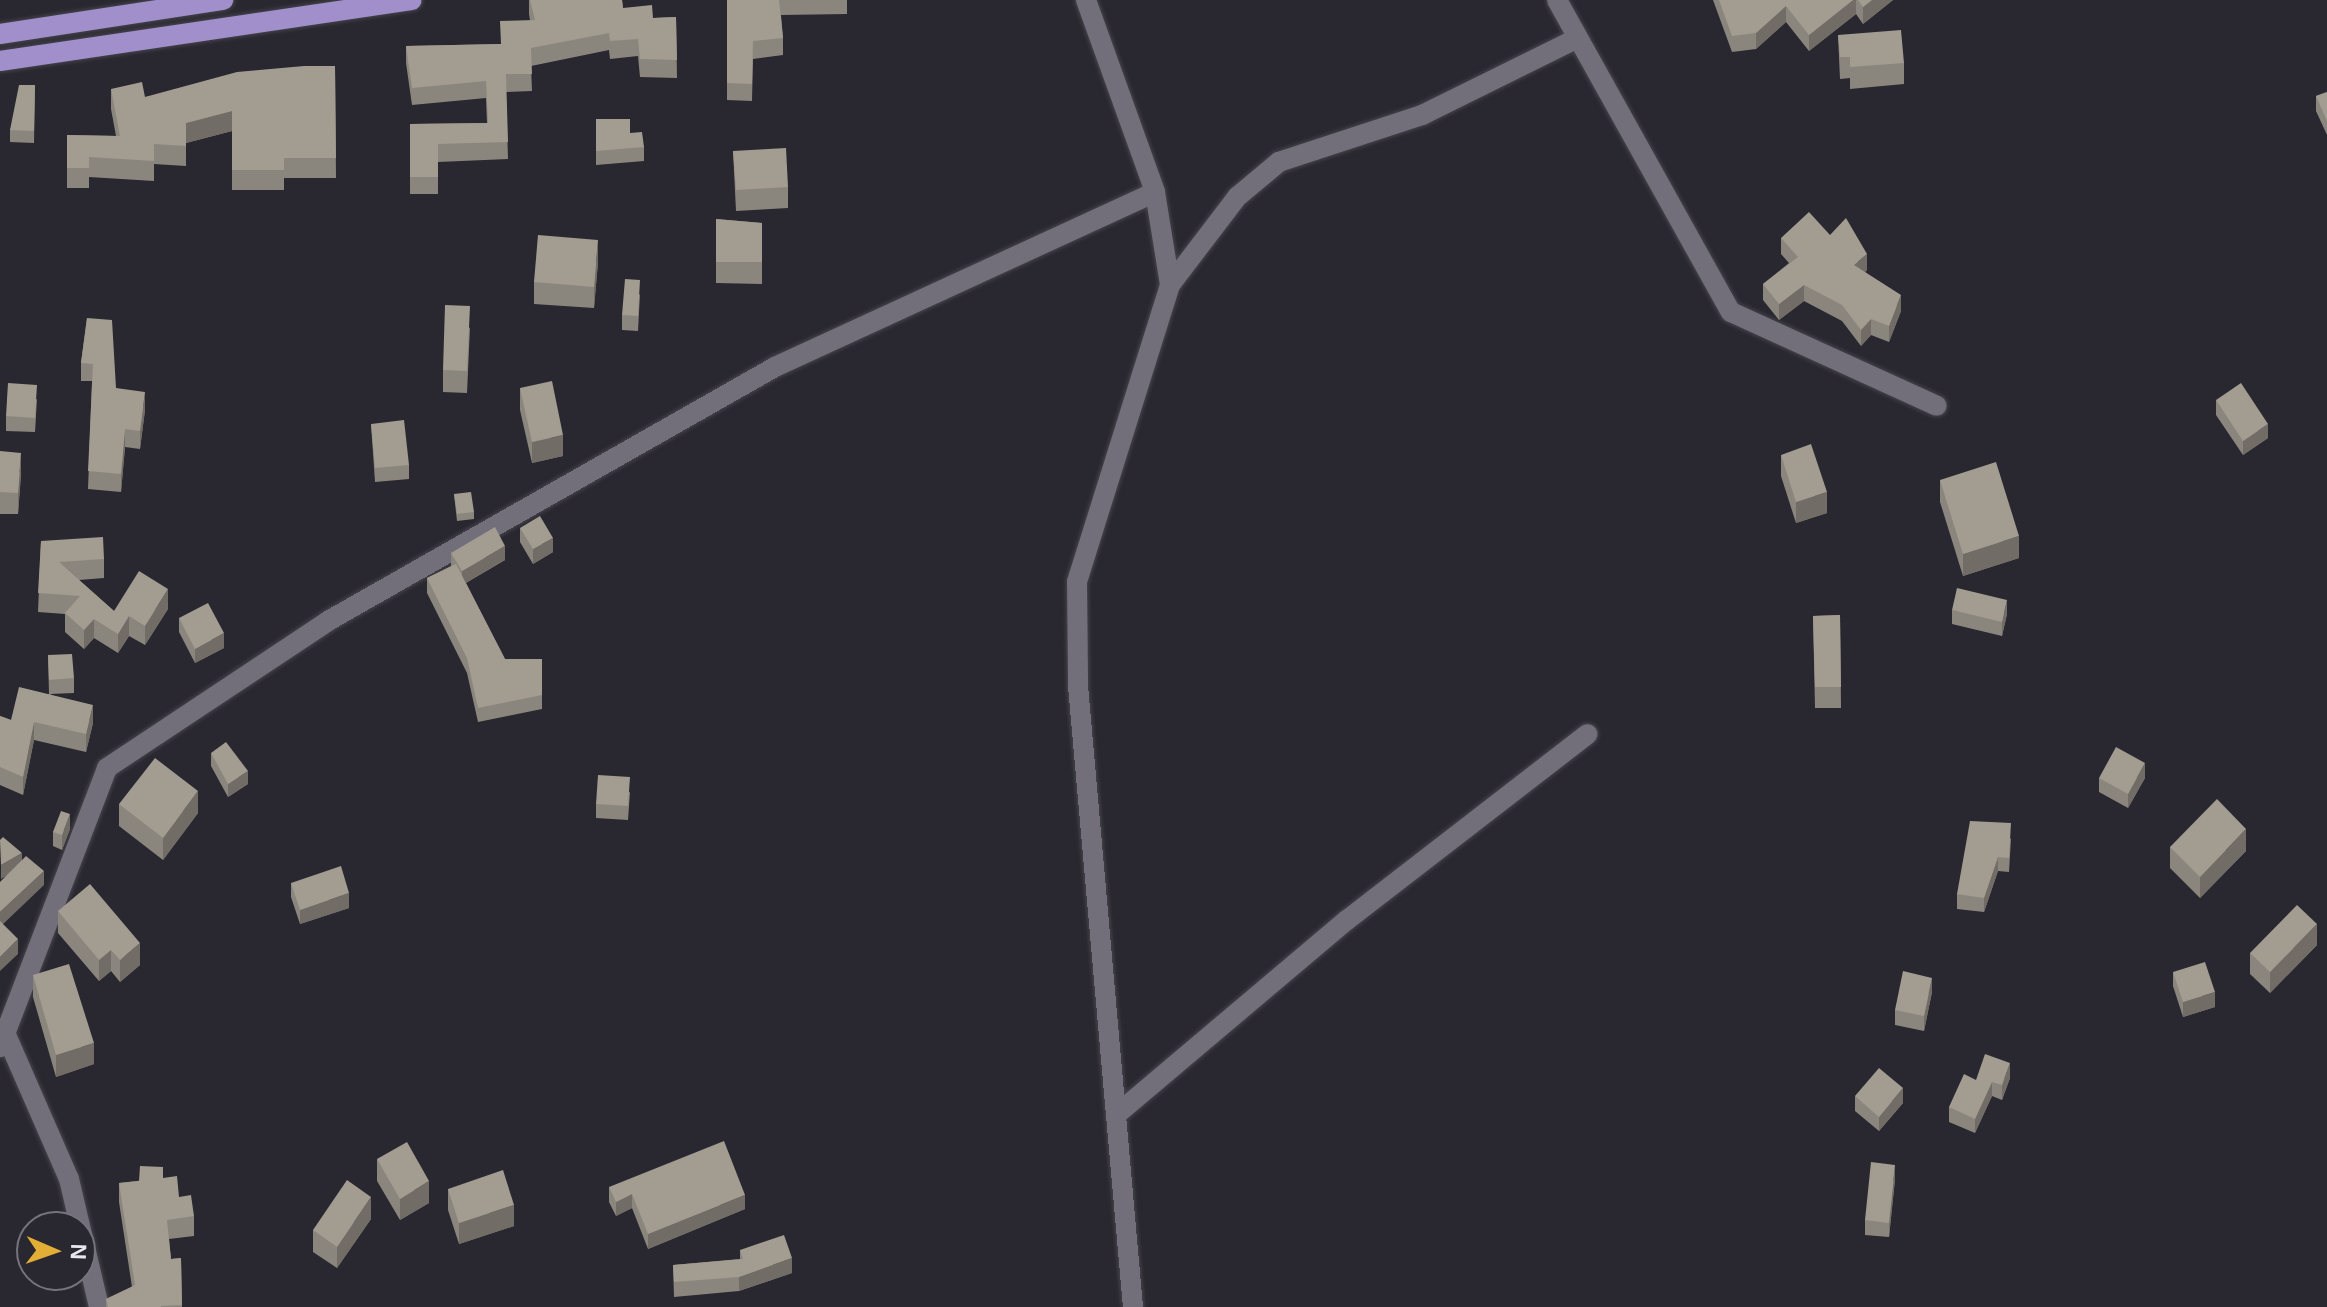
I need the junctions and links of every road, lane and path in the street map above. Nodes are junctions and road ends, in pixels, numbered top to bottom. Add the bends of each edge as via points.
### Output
1 (223, 0) edge
2 (412, 0) edge
3 (1086, 0) edge
4 (1557, 0) edge
5 (0, 34) edge
6 (1576, 39) junction
7 (0, 61) edge
8 (1155, 192) junction
9 (1170, 285) junction
10 (1937, 406) dead end
11 (1588, 734) dead end
12 (2, 1035) edge
13 (1116, 1115) junction
14 (99, 1307) edge
15 (1133, 1307) edge

1 - 5 main road
2 - 7 main road
3 - 8 street
4 - 6 street
6 - 9 street via 1422,115 1279,162 1237,197
6 - 10 street via 1731,312
8 - 9 street
8 - 12 street via 775,367 328,621 107,768
9 - 13 street via 1077,582 1078,686
11 - 13 street via 1347,920
12 - 14 street via 69,1179
13 - 15 street

